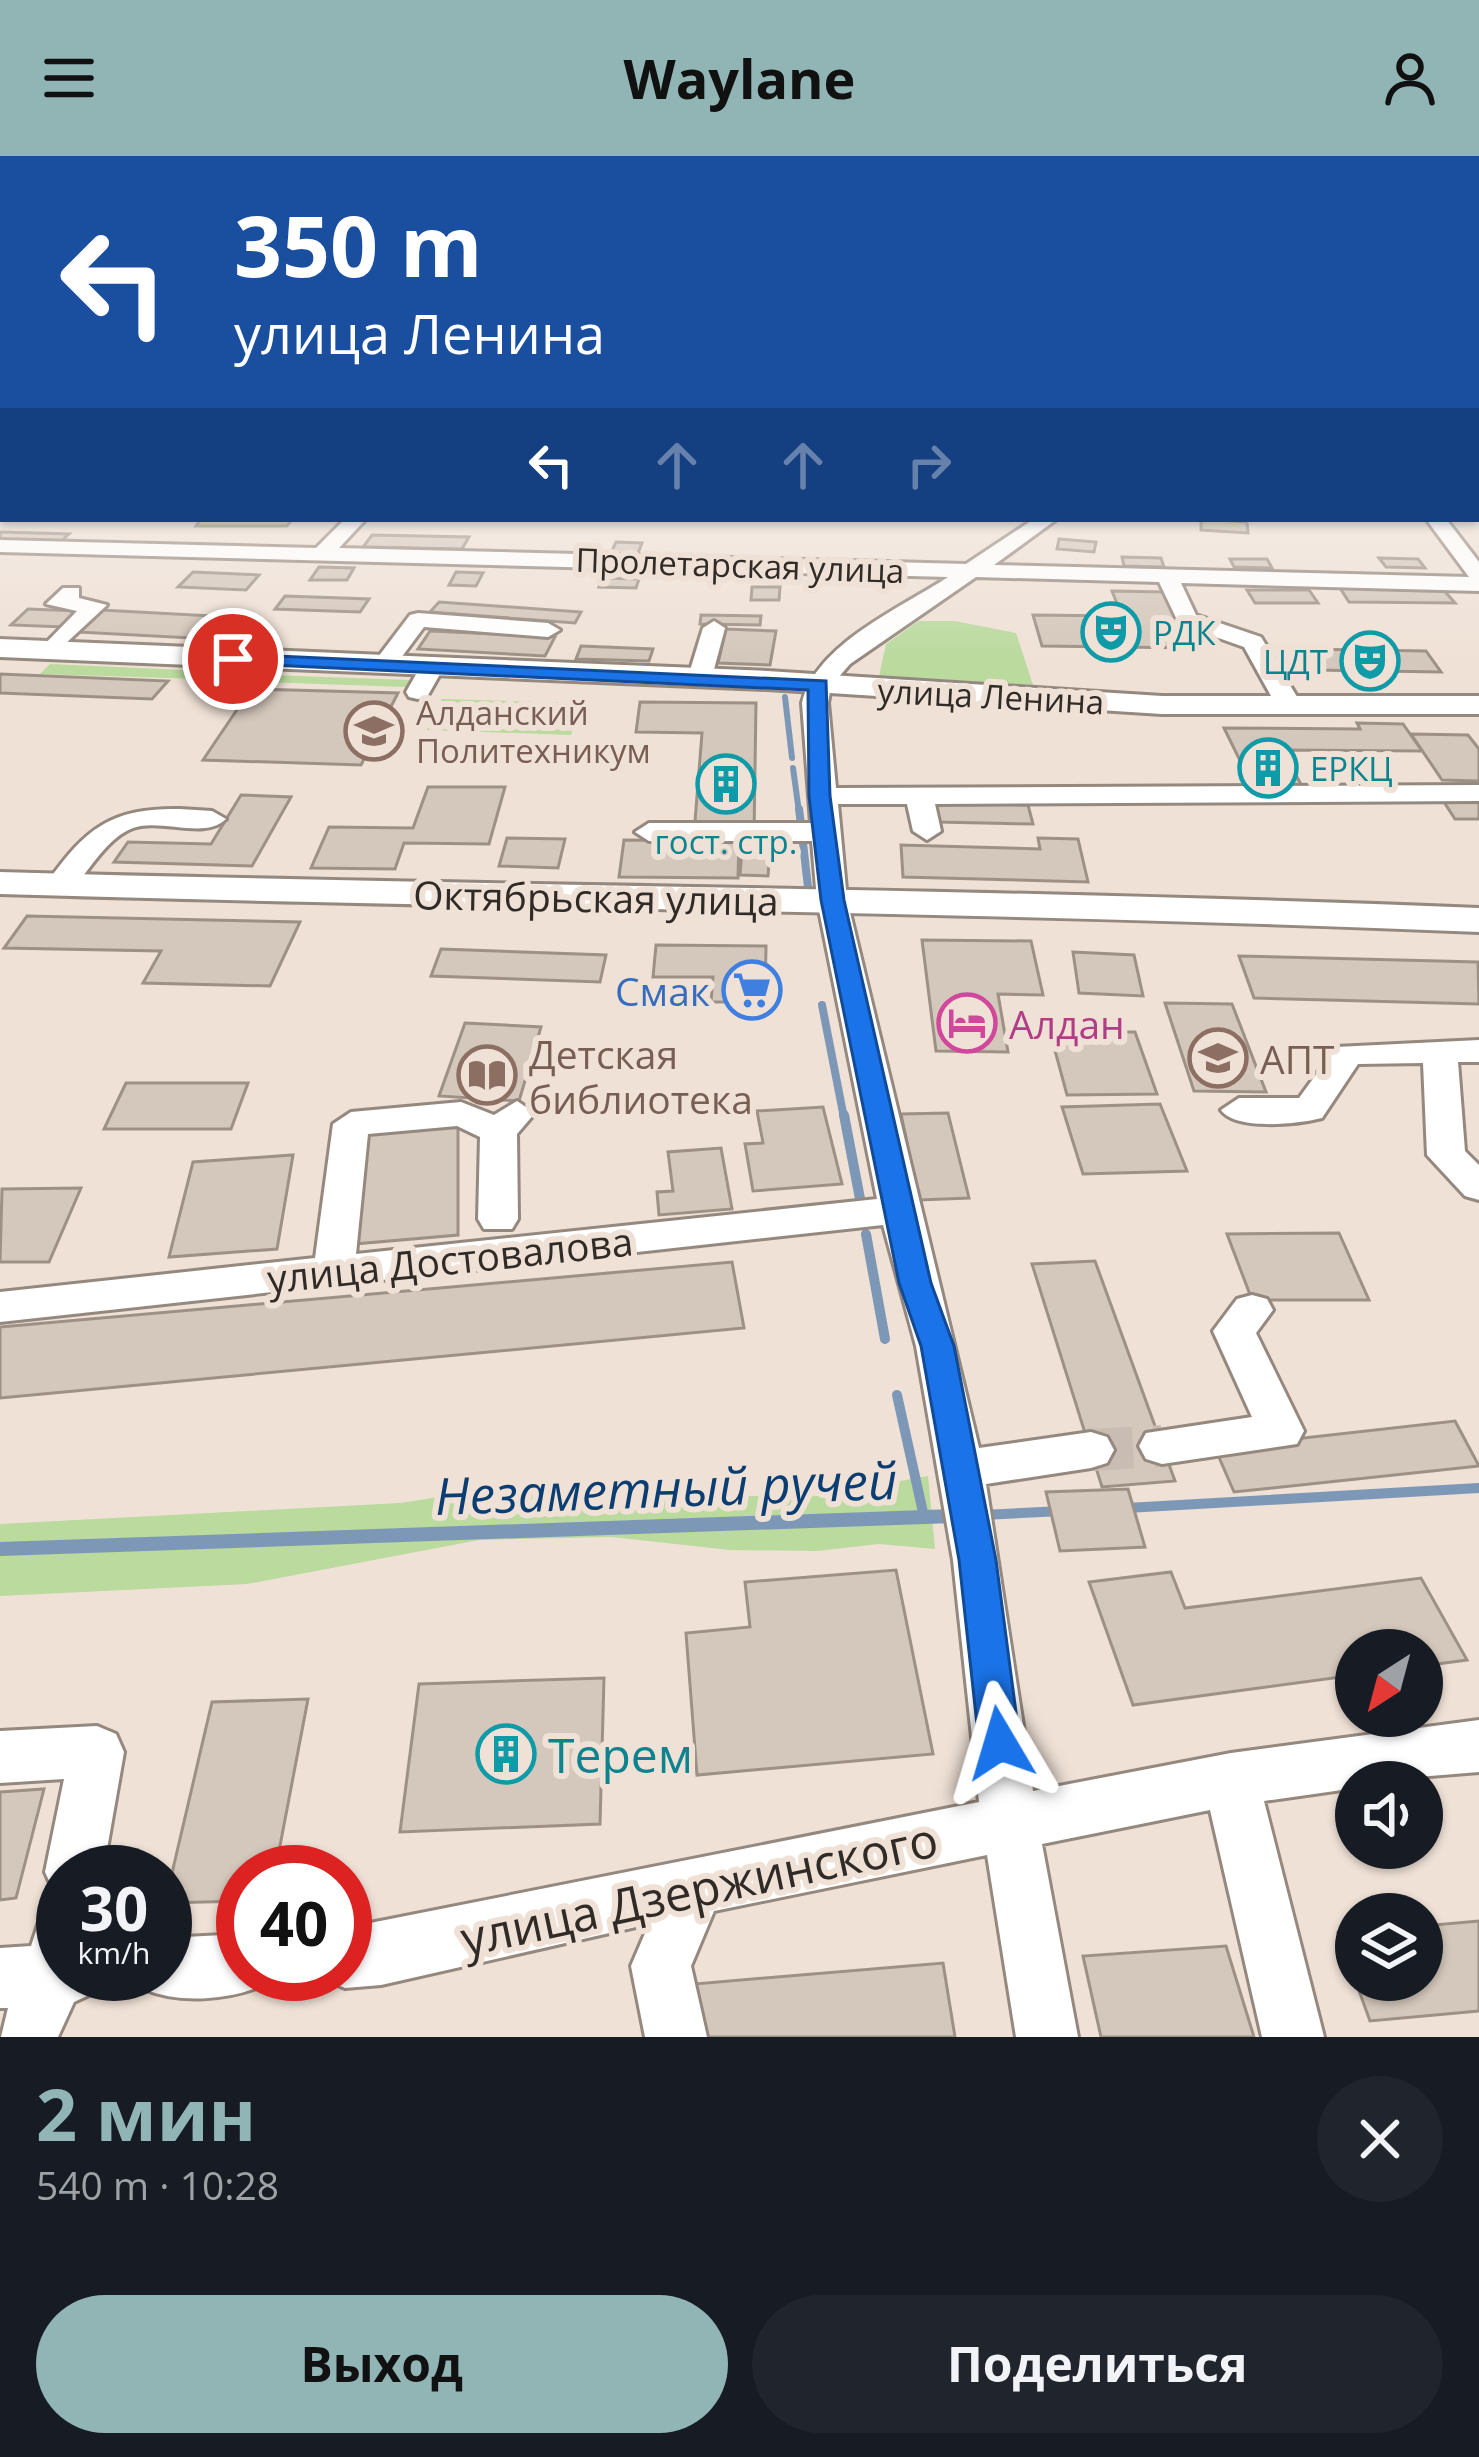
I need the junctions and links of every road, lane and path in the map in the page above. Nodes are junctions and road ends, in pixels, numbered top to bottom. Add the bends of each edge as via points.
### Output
1 (353, 522) edge
2 (1043, 522) edge
3 (1438, 522) edge
4 (0, 546) edge
5 (321, 555) junction
6 (973, 570) junction
7 (1167, 576) junction
8 (1479, 580) edge
9 (70, 592) dead end
10 (714, 628) dead end
11 (548, 630) dead end
12 (0, 648) edge
13 (51, 650) junction
14 (233, 659) junction
15 (384, 665) junction
16 (700, 677) junction
17 (819, 685) junction
18 (212, 686) dead end
19 (1289, 705) junction
20 (1479, 705) edge
21 (1479, 793) edge
22 (919, 796) junction
23 (821, 814) junction
24 (212, 820) dead end
25 (927, 831) dead end
26 (649, 832) dead end
27 (0, 883) edge
28 (62, 883) junction
29 (832, 900) junction
30 (1479, 920) edge
31 (1479, 1051) edge
32 (1439, 1054) junction
33 (1239, 1110) dead end
34 (1479, 1187) edge
35 (901, 1210) junction
36 (499, 1219) dead end
37 (334, 1272) junction
38 (0, 1307) edge
39 (1252, 1310) dead end
40 (1162, 1446) tunnel mouth
41 (1090, 1450) tunnel mouth
42 (962, 1486) junction
43 (1479, 1746) edge
44 (0, 1757) edge
45 (1231, 1779) junction
46 (1010, 1825) junction
47 (79, 1845) edge
48 (695, 1887) junction
49 (372, 1956) edge
50 (37, 2001) edge
51 (28, 2031) dead end
52 (676, 2037) edge
53 (1048, 2037) edge
54 (1293, 2037) edge

1 - 5 street
2 - 6 street
3 - 8 street
4 - 5 street, Пролетарская улица
5 - 6 street, Пролетарская улица
6 - 7 street, Пролетарская улица
6 - 17 street via 886,625
7 - 8 street, Пролетарская улица
7 - 19 street via 1187,619 1253,642
9 - 13 street via 57,604 96,605
10 - 16 street
11 - 15 street via 418,620
12 - 13 main road, улица Ленина
13 - 14 main road, улица Ленина
14 - 15 main road, улица Ленина
14 - 18 street
15 - 16 main road, улица Ленина via 425,680
16 - 17 main road, улица Ленина
17 - 19 main road, улица Ленина
17 - 23 street
19 - 20 main road, улица Ленина
21 - 22 street
22 - 23 street
22 - 25 street
23 - 26 street
23 - 29 street
24 - 28 street via 132,816 107,828
27 - 28 main road, Октябрьская улица
28 - 29 main road, Октябрьская улица
29 - 30 main road, Октябрьская улица
29 - 35 street
31 - 32 street
32 - 33 street via 1348,1054 1309,1110
32 - 34 street via 1446,1155
35 - 37 street, улица Достовалова
35 - 42 street via 938,1346
36 - 37 street via 508,1122 461,1114 351,1124
37 - 38 street, улица Достовалова
39 - 40 street via 1234,1331 1282,1431
41 - 42 street
42 - 46 street
43 - 45 street, улица Дзержинского
44 - 47 street via 97,1752
45 - 46 street, улица Дзержинского
45 - 54 street
46 - 48 street, улица Дзержинского
46 - 53 street
48 - 49 street, улица Дзержинского
48 - 52 street via 661,1966
50 - 51 street

